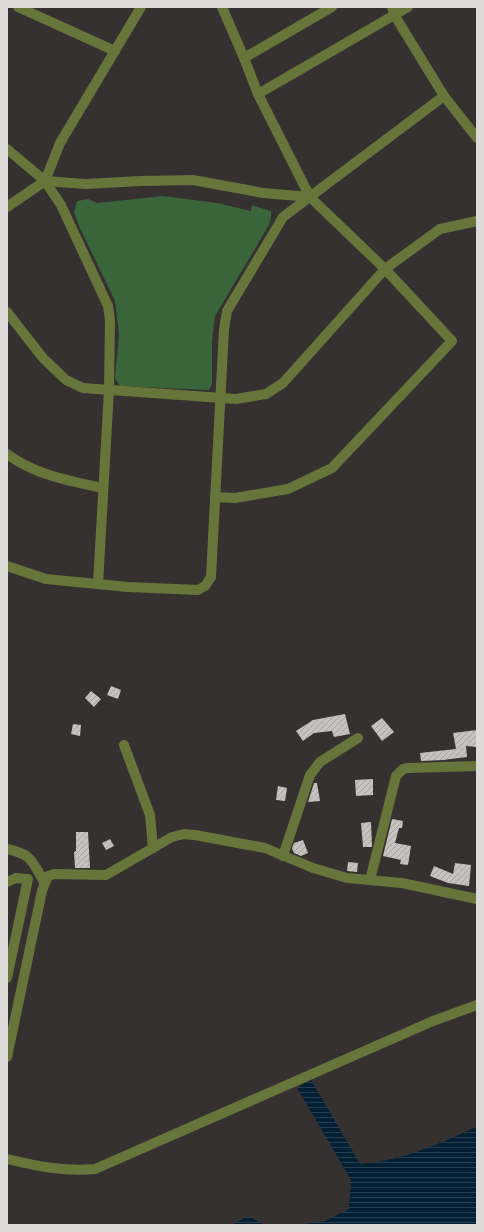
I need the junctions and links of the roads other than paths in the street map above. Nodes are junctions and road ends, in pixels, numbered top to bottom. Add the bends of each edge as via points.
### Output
1 (18, 7) edge
2 (141, 7) edge
3 (222, 7) edge
4 (332, 7) edge
5 (408, 7) edge
6 (394, 11) edge
7 (115, 51) junction
8 (244, 58) junction
9 (258, 94) junction
10 (444, 96) junction
11 (477, 138) edge
12 (7, 149) edge
13 (45, 181) junction
14 (310, 197) junction
15 (7, 207) edge
16 (477, 221) edge
17 (385, 269) junction
18 (7, 312) edge
19 (109, 390) junction
20 (220, 398) junction
21 (7, 454) edge
22 (103, 488) junction
23 (215, 497) junction
24 (7, 566) edge
25 (98, 584) junction
26 (358, 738) dead end
27 (124, 745) dead end
28 (477, 766) edge
29 (153, 848) junction
30 (7, 849) edge
31 (284, 856) junction
32 (370, 880) junction
33 (7, 882) edge
34 (44, 882) junction
35 (477, 899) edge
36 (7, 978) edge
37 (477, 1005) edge
38 (7, 1057) edge
39 (7, 1159) edge

1 - 7 street
2 - 7 street
3 - 8 street
4 - 8 street
5 - 6 street
6 - 9 street
6 - 10 street
7 - 13 street via 60,143
8 - 9 street
9 - 14 street
10 - 11 street
10 - 14 street
12 - 13 street
13 - 14 street via 86,184 193,180 263,193
13 - 15 street
13 - 19 street via 61,205 108,306
14 - 17 street
14 - 20 street via 283,217 227,311
16 - 17 street via 440,229
17 - 20 street via 283,383 266,394 236,399
17 - 23 street via 452,341 332,468 288,488 235,498
18 - 19 street via 43,358 66,380 83,388
19 - 20 street
19 - 22 street
20 - 23 street
21 - 22 street via 18,462 53,477
22 - 25 street
23 - 25 street via 211,577 205,586 198,590
24 - 25 street via 46,579
26 - 31 street via 320,762 310,775
27 - 29 street via 150,815
28 - 32 street via 408,768 399,772
29 - 31 street via 172,837 190,834 265,848
29 - 34 street via 106,875 54,874 48,876
30 - 34 street via 29,857
31 - 32 street via 347,878
32 - 35 street via 402,883
33 - 36 street via 16,878 28,878
34 - 38 street
37 - 39 street via 433,1021 95,1170 60,1170

